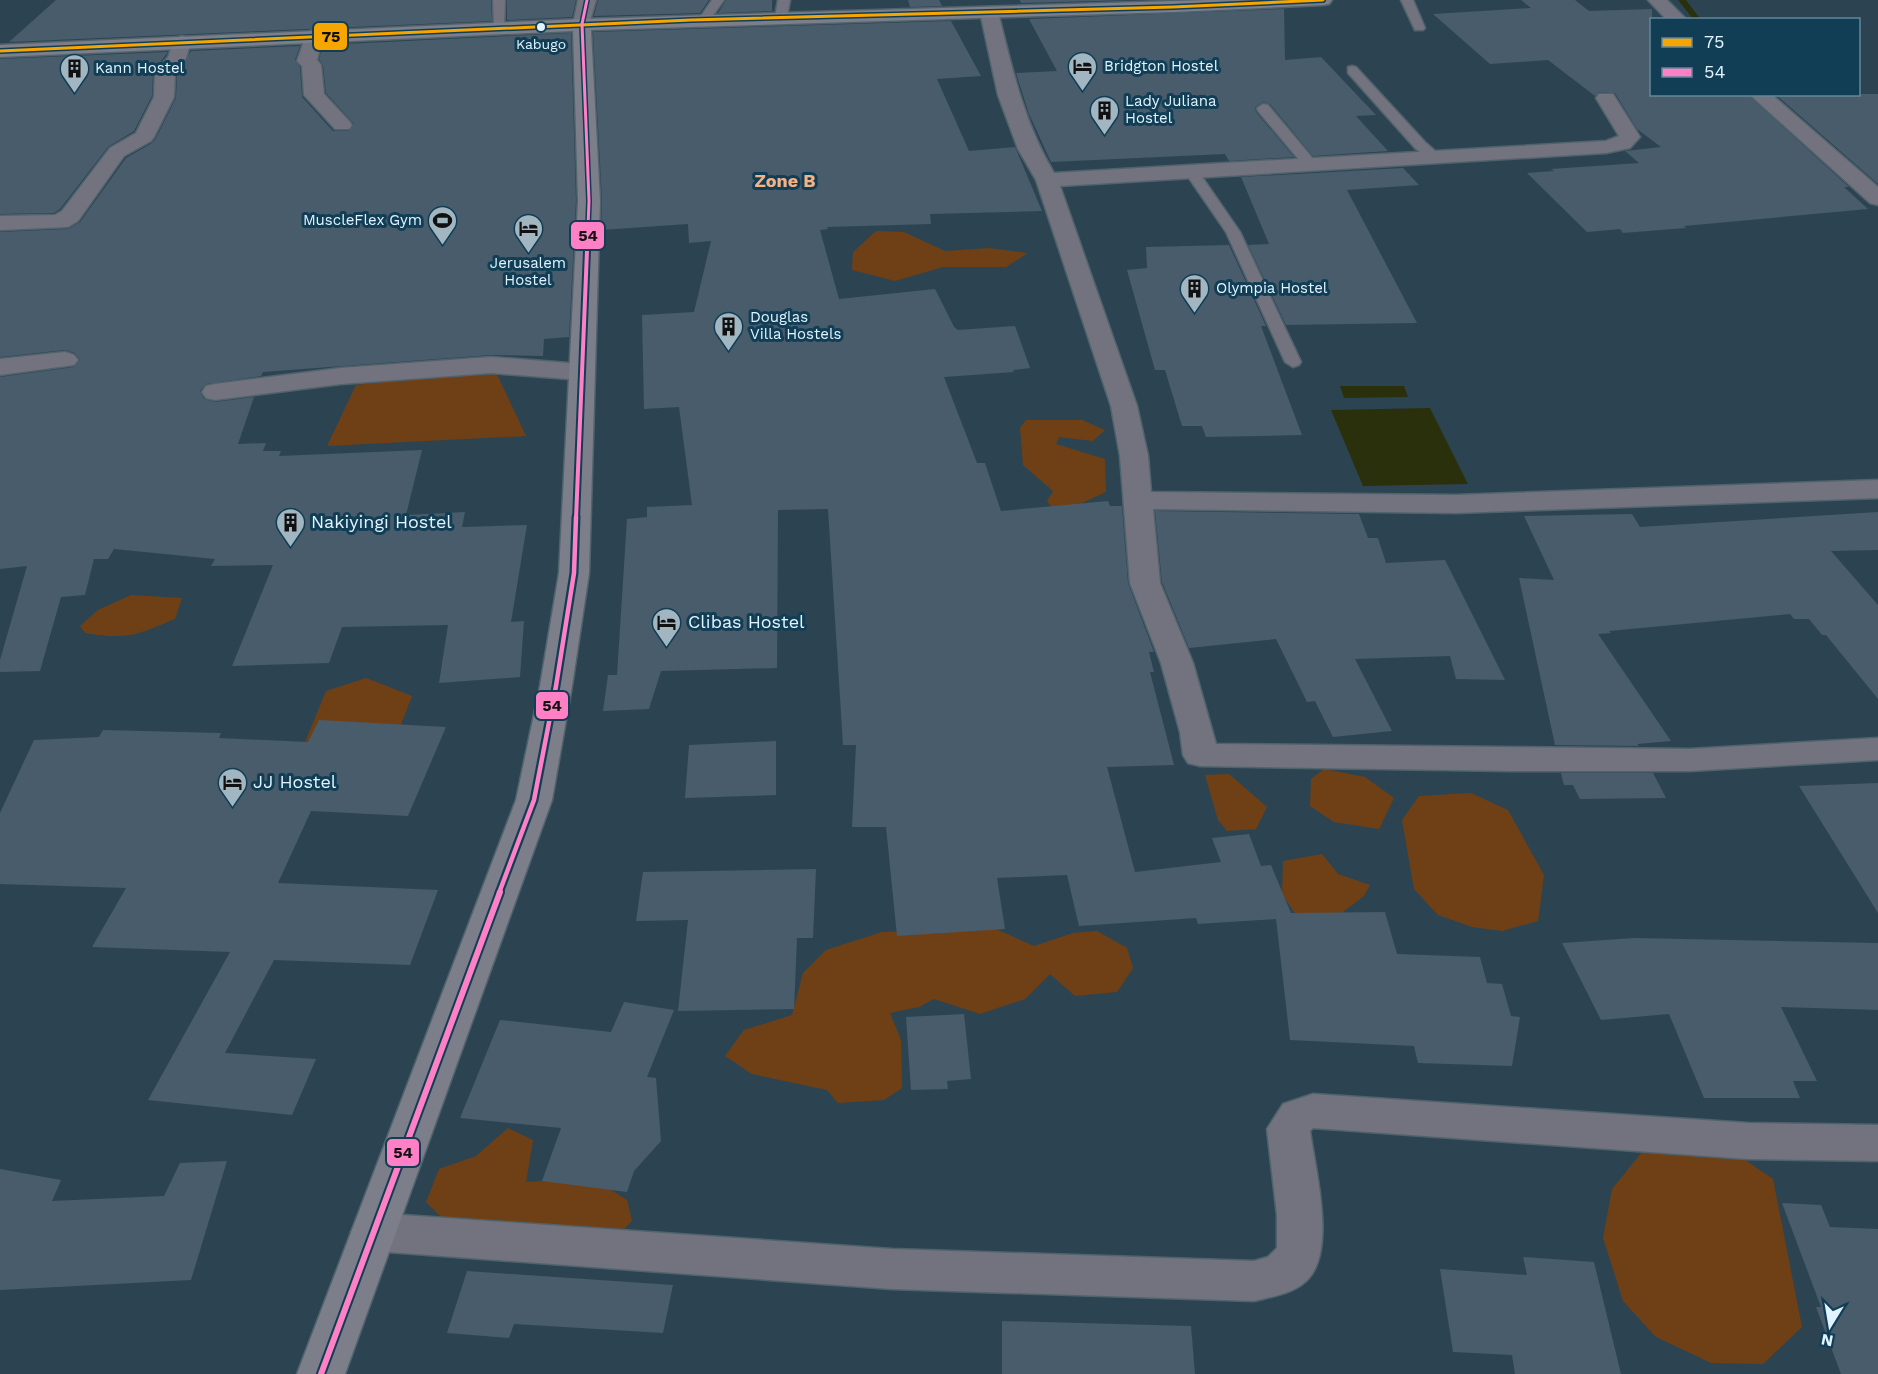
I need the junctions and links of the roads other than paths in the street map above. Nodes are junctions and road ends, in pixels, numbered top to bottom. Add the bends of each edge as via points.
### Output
1 (499, 0) edge
2 (718, 0) edge
3 (1323, 0) edge
4 (1407, 0) edge
5 (1657, 0) edge
6 (782, 9) edge
7 (585, 12) edge
8 (989, 12) junction
9 (1676, 18) edge
10 (705, 19) junction
11 (500, 27) junction
12 (1419, 28) dead end
13 (314, 36) junction
14 (182, 42) junction
15 (0, 51) edge
16 (1352, 70) dead end
17 (1761, 96) edge
18 (1606, 98) dead end
19 (1263, 108) dead end
20 (342, 125) dead end
21 (1436, 157) junction
22 (1310, 164) junction
23 (1191, 171) junction
24 (1047, 180) junction
25 (1878, 198) edge
26 (0, 223) edge
27 (65, 360) dead end
28 (1293, 362) dead end
29 (0, 367) edge
30 (581, 372) junction
31 (215, 392) dead end
32 (1878, 489) edge
33 (1137, 500) junction
34 (1878, 749) edge
35 (1878, 1143) edge
36 (374, 1232) junction
37 (321, 1374) edge

1 - 11 lane
2 - 10 lane
3 - 8 street
4 - 12 lane
5 - 9 street
6 - 8 street
6 - 10 street
7 - 10 street
7 - 11 street
7 - 30 street via 589,201
8 - 24 street via 1008,94 1029,149
11 - 13 street
13 - 14 street
13 - 20 street via 307,61 311,65 314,95
14 - 15 street
14 - 26 street via 177,58 165,74 164,98 144,137 117,152 70,216 60,222
16 - 21 lane via 1420,145
17 - 25 street
18 - 21 street via 1630,137 1623,144
19 - 22 lane
21 - 22 street
22 - 23 street
23 - 24 street
23 - 28 lane via 1233,232
24 - 33 street via 1124,406 1134,456
27 - 29 street
30 - 31 street via 491,365 341,376
30 - 36 street via 574,573 534,800
32 - 33 street via 1456,504
33 - 34 street via 1146,583 1177,663 1200,755 1690,760
35 - 36 street via 1748,1141 1300,1113 1288,1130 1300,1236 1297,1258 1281,1275 1254,1281 892,1269
36 - 37 street

